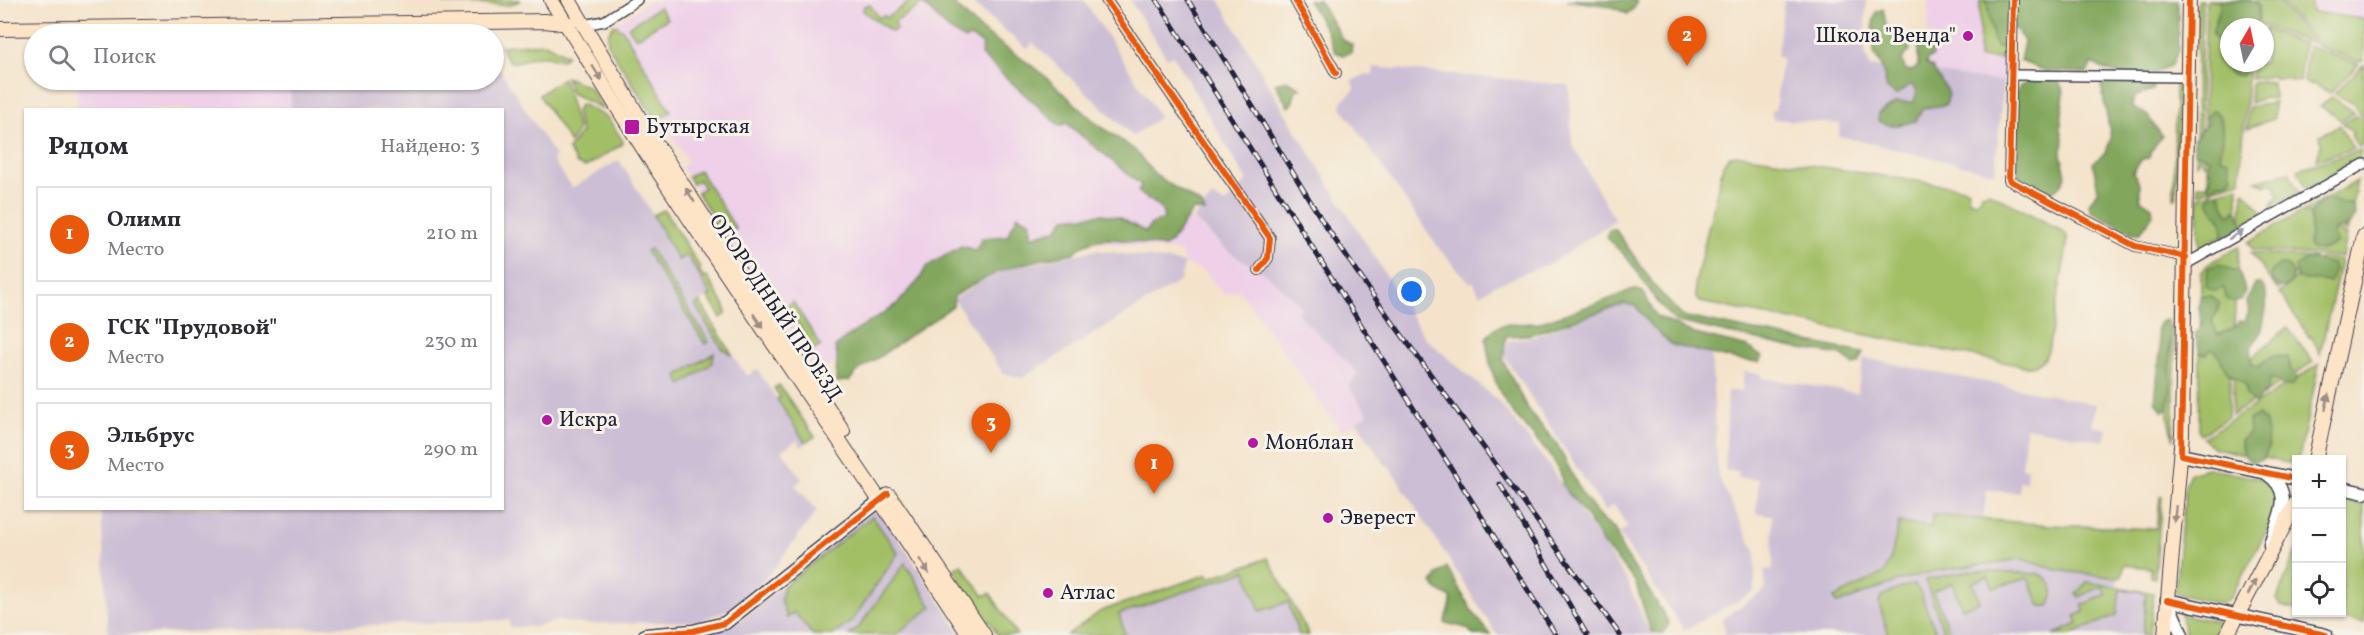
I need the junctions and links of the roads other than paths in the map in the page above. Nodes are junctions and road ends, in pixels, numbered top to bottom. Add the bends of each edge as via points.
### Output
1 (551, 0) edge
2 (569, 0) edge
3 (637, 0) edge
4 (1106, 0) edge
5 (1295, 0) edge
6 (2013, 0) edge
7 (2189, 0) edge
8 (566, 23) junction
9 (341, 24) edge
10 (584, 25) junction
11 (0, 29) edge
12 (24, 29) edge
13 (1336, 73) dead end
14 (2012, 75) junction
15 (2188, 77) junction
16 (2364, 164) edge
17 (2364, 236) edge
18 (2186, 260) junction
19 (1259, 270) dead end
20 (2181, 455) junction
21 (2316, 455) edge
22 (2265, 472) junction
23 (2292, 478) edge
24 (2346, 489) edge
25 (2364, 493) edge
26 (885, 497) junction
27 (2293, 509) edge
28 (2266, 560) junction
29 (2168, 600) junction
30 (2237, 614) junction
31 (645, 635) edge
32 (969, 635) edge
33 (984, 635) edge
34 (2165, 635) edge
35 (2182, 635) edge
36 (2227, 635) edge
37 (2326, 635) edge

1 - 8 main road, ОГОРОДНЫЙ ПРОЕЗД
2 - 10 main road, ОГОРОДНЫЙ ПРОЕЗД
3 - 10 street via 604,21
4 - 19 street via 1270,238 1268,258
5 - 13 street
6 - 14 street
7 - 15 main road
8 - 9 main road
8 - 10 main road
8 -> 26 main road, ОГОРОДНЫЙ ПРОЕЗД via 662,179 796,379
26 -> 10 main road, ОГОРОДНЫЙ ПРОЕЗД
11 - 12 main road
14 - 15 street
14 - 18 street via 2009,180 2135,246
15 - 18 main road
18 -> 16 street
21 -> 17 main road
18 - 20 main road
20 - 22 street
20 -> 29 main road
22 - 23 street
22 - 28 street via 2282,488 2284,501
24 - 25 street
26 - 31 street via 725,623 693,631
26 -> 32 main road, ОГОРОДНЫЙ ПРОЕЗД
26 - 33 main road, ОГОРОДНЫЙ ПРОЕЗД
27 - 28 main road
30 -> 28 main road
29 - 30 street
29 - 34 main road
29 - 35 street
30 - 36 main road
30 - 37 street

